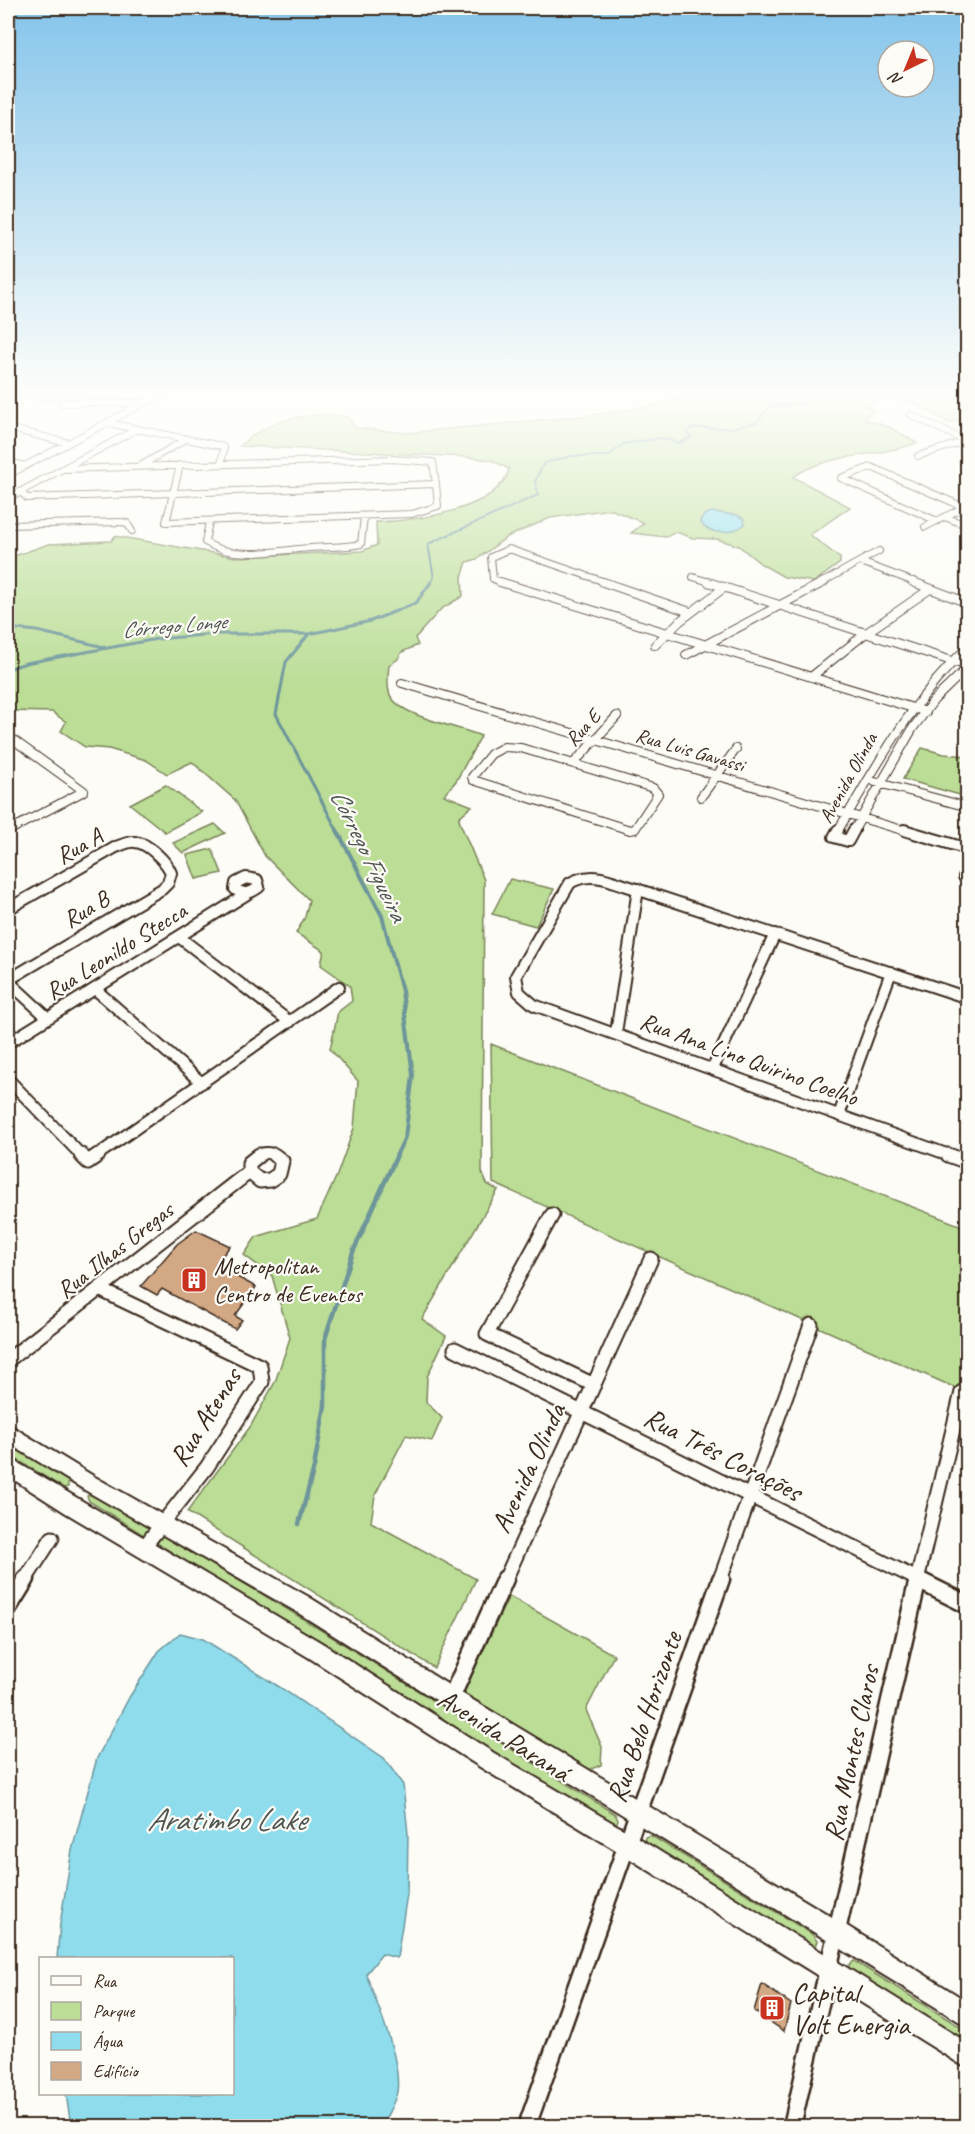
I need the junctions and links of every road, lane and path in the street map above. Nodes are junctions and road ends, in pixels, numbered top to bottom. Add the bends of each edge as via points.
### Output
1 (18, 493) joint
2 (173, 493) junction
3 (185, 493) edge
4 (437, 493) edge
5 (874, 493) edge
6 (930, 493) edge
7 (8, 497) edge
8 (27, 498) junction
9 (364, 516) junction
10 (945, 517) junction
11 (937, 521) junction
12 (209, 522) junction
13 (8, 525) edge
14 (968, 526) edge
15 (925, 527) dead end
16 (132, 531) dead end
17 (879, 552) dead end
18 (861, 562) junction
19 (693, 577) dead end
20 (725, 588) junction
21 (930, 589) junction
22 (968, 603) edge
23 (781, 606) junction
24 (690, 612) junction
25 (666, 632) junction
26 (866, 633) junction
27 (655, 645) dead end
28 (707, 645) junction
29 (968, 647) edge
30 (686, 655) dead end
31 (952, 660) junction
32 (968, 666) edge
33 (811, 677) junction
34 (402, 683) dead end
35 (913, 708) junction
36 (926, 712) junction
37 (617, 716) dead end
38 (8, 736) edge
39 (595, 739) junction
40 (736, 749) dead end
41 (574, 763) junction
42 (718, 775) junction
43 (868, 780) junction
44 (881, 783) junction
45 (701, 797) dead end
46 (968, 807) edge
47 (849, 814) junction
48 (862, 818) junction
49 (8, 831) edge
50 (968, 849) edge
51 (168, 865) joint
52 (638, 889) junction
53 (242, 893) dead end
54 (8, 909) edge
55 (775, 934) junction
56 (179, 937) junction
57 (891, 972) junction
58 (8, 981) edge
59 (339, 987) dead end
60 (95, 988) junction
61 (968, 998) edge
62 (48, 1018) junction
63 (290, 1022) junction
64 (616, 1034) junction
65 (8, 1043) edge
66 (713, 1068) junction
67 (8, 1079) edge
68 (202, 1083) junction
69 (839, 1115) junction
70 (968, 1162) edge
71 (249, 1172) dead end
72 (552, 1215) dead end
73 (651, 1259) dead end
74 (99, 1289) junction
75 (811, 1325) dead end
76 (455, 1349) dead end
77 (8, 1360) edge
78 (594, 1385) junction
79 (962, 1392) dead end
80 (582, 1412) junction
81 (8, 1433) edge
82 (8, 1466) edge
83 (750, 1496) junction
84 (161, 1524) junction
85 (52, 1538) dead end
86 (143, 1548) junction
87 (916, 1579) junction
88 (968, 1605) edge
89 (8, 1608) edge
90 (451, 1698) junction
91 (638, 1812) junction
92 (627, 1844) junction
93 (839, 1934) junction
94 (830, 1972) junction
95 (968, 2016) edge
96 (968, 2057) edge
97 (527, 2127) edge
98 (792, 2127) edge

1 - 7 street
1 - 8 street
2 - 3 street
2 - 8 street
2 - 12 street via 166,522
4 - 9 street via 438,506 412,514
5 - 11 street
6 - 10 street via 964,507
7 - 8 street
9 - 12 street
9 - 12 street via 361,544 291,551 243,552 209,546 205,542
10 - 11 street
10 - 14 street
11 - 15 street
13 - 16 street via 121,522 127,523
17 - 18 street
18 - 21 street
18 - 23 street
19 - 20 street
20 - 23 street
20 - 24 street
21 - 22 street
21 - 26 street
23 - 26 street
23 - 28 street
24 - 25 street
24 - 25 street via 509,549 491,557 493,579 497,581
25 - 27 street
25 - 28 street
26 - 31 street
26 - 33 street
28 - 30 street
28 - 33 street
29 - 31 street, Avenida Olinda
31 - 32 street
31 - 35 street, Avenida Olinda
32 - 36 street, Avenida Olinda
33 - 35 street
34 - 39 street, Rua Luis Gavassi
35 - 36 street
35 - 43 street, Avenida Olinda
36 - 44 street, Avenida Olinda
37 - 39 street, Rua E
38 - 49 street via 84,791
39 - 41 street, Rua E
39 - 42 street, Rua Luis Gavassi
40 - 42 street
41 - 41 street via 504,747 491,754 472,777 635,829 658,794 653,788
42 - 45 street
42 - 47 street, Rua Luis Gavassi
43 - 44 street
43 - 47 street, Avenida Olinda
44 - 46 street
44 - 48 street, Avenida Olinda
47 - 48 street, Rua Luis Gavassi
47 - 48 street, Avenida Olinda via 834,837 848,841
48 - 50 street, Rua Luis Gavassi
51 - 54 street, Rua A via 142,844 123,844
51 - 58 street, Rua B via 171,877 162,889
52 - 55 street
52 - 64 street
52 - 64 street, Rua Ana Lino Quirino Coelho via 591,876 578,877 570,883 516,976 519,992 534,1005
53 - 56 street, Rua Leonildo Stecca
55 - 57 street
55 - 66 street
56 - 60 street, Rua Leonildo Stecca
56 - 63 street
57 - 61 street
57 - 69 street
58 - 62 street
59 - 63 street
60 - 62 street, Rua Leonildo Stecca
60 - 68 street
62 - 65 street, Rua Leonildo Stecca
63 - 68 street
64 - 66 street, Rua Ana Lino Quirino Coelho
66 - 69 street, Rua Ana Lino Quirino Coelho
67 - 68 street via 88,1162
69 - 70 street, Rua Ana Lino Quirino Coelho
71 - 74 street, Rua Ilhas Gregas
72 - 78 street via 487,1334
73 - 78 street, Avenida Olinda
74 - 77 street, Rua Ilhas Gregas
74 - 84 street, Rua Atenas via 260,1366 263,1374 262,1382 207,1467
75 - 83 street, Rua Belo Horizonte
76 - 80 street, Rua Três Corações
78 - 80 street, Avenida Olinda
79 - 87 street, Rua Montes Claros
80 - 83 street, Rua Três Corações
80 - 90 street, Avenida Olinda
81 - 84 main road, Avenida Paraná
82 - 86 main road, Avenida Paraná
83 - 87 street, Rua Três Corações
83 - 91 street, Rua Belo Horizonte
84 - 86 street, Rua Atenas
84 - 90 main road, Avenida Paraná via 302,1604
85 - 89 street
86 - 92 main road, Avenida Paraná
87 - 88 street, Rua Três Corações
87 - 93 street, Rua Montes Claros
90 - 91 main road, Avenida Paraná
91 - 92 street, Rua Belo Horizonte
91 - 93 main road, Avenida Paraná
92 - 94 main road, Avenida Paraná
92 - 97 street, Rua Belo Horizonte
93 - 94 street, Rua Montes Claros
93 - 95 main road, Avenida Paraná
94 - 96 main road, Avenida Paraná
94 - 98 street, Rua Montes Claros

